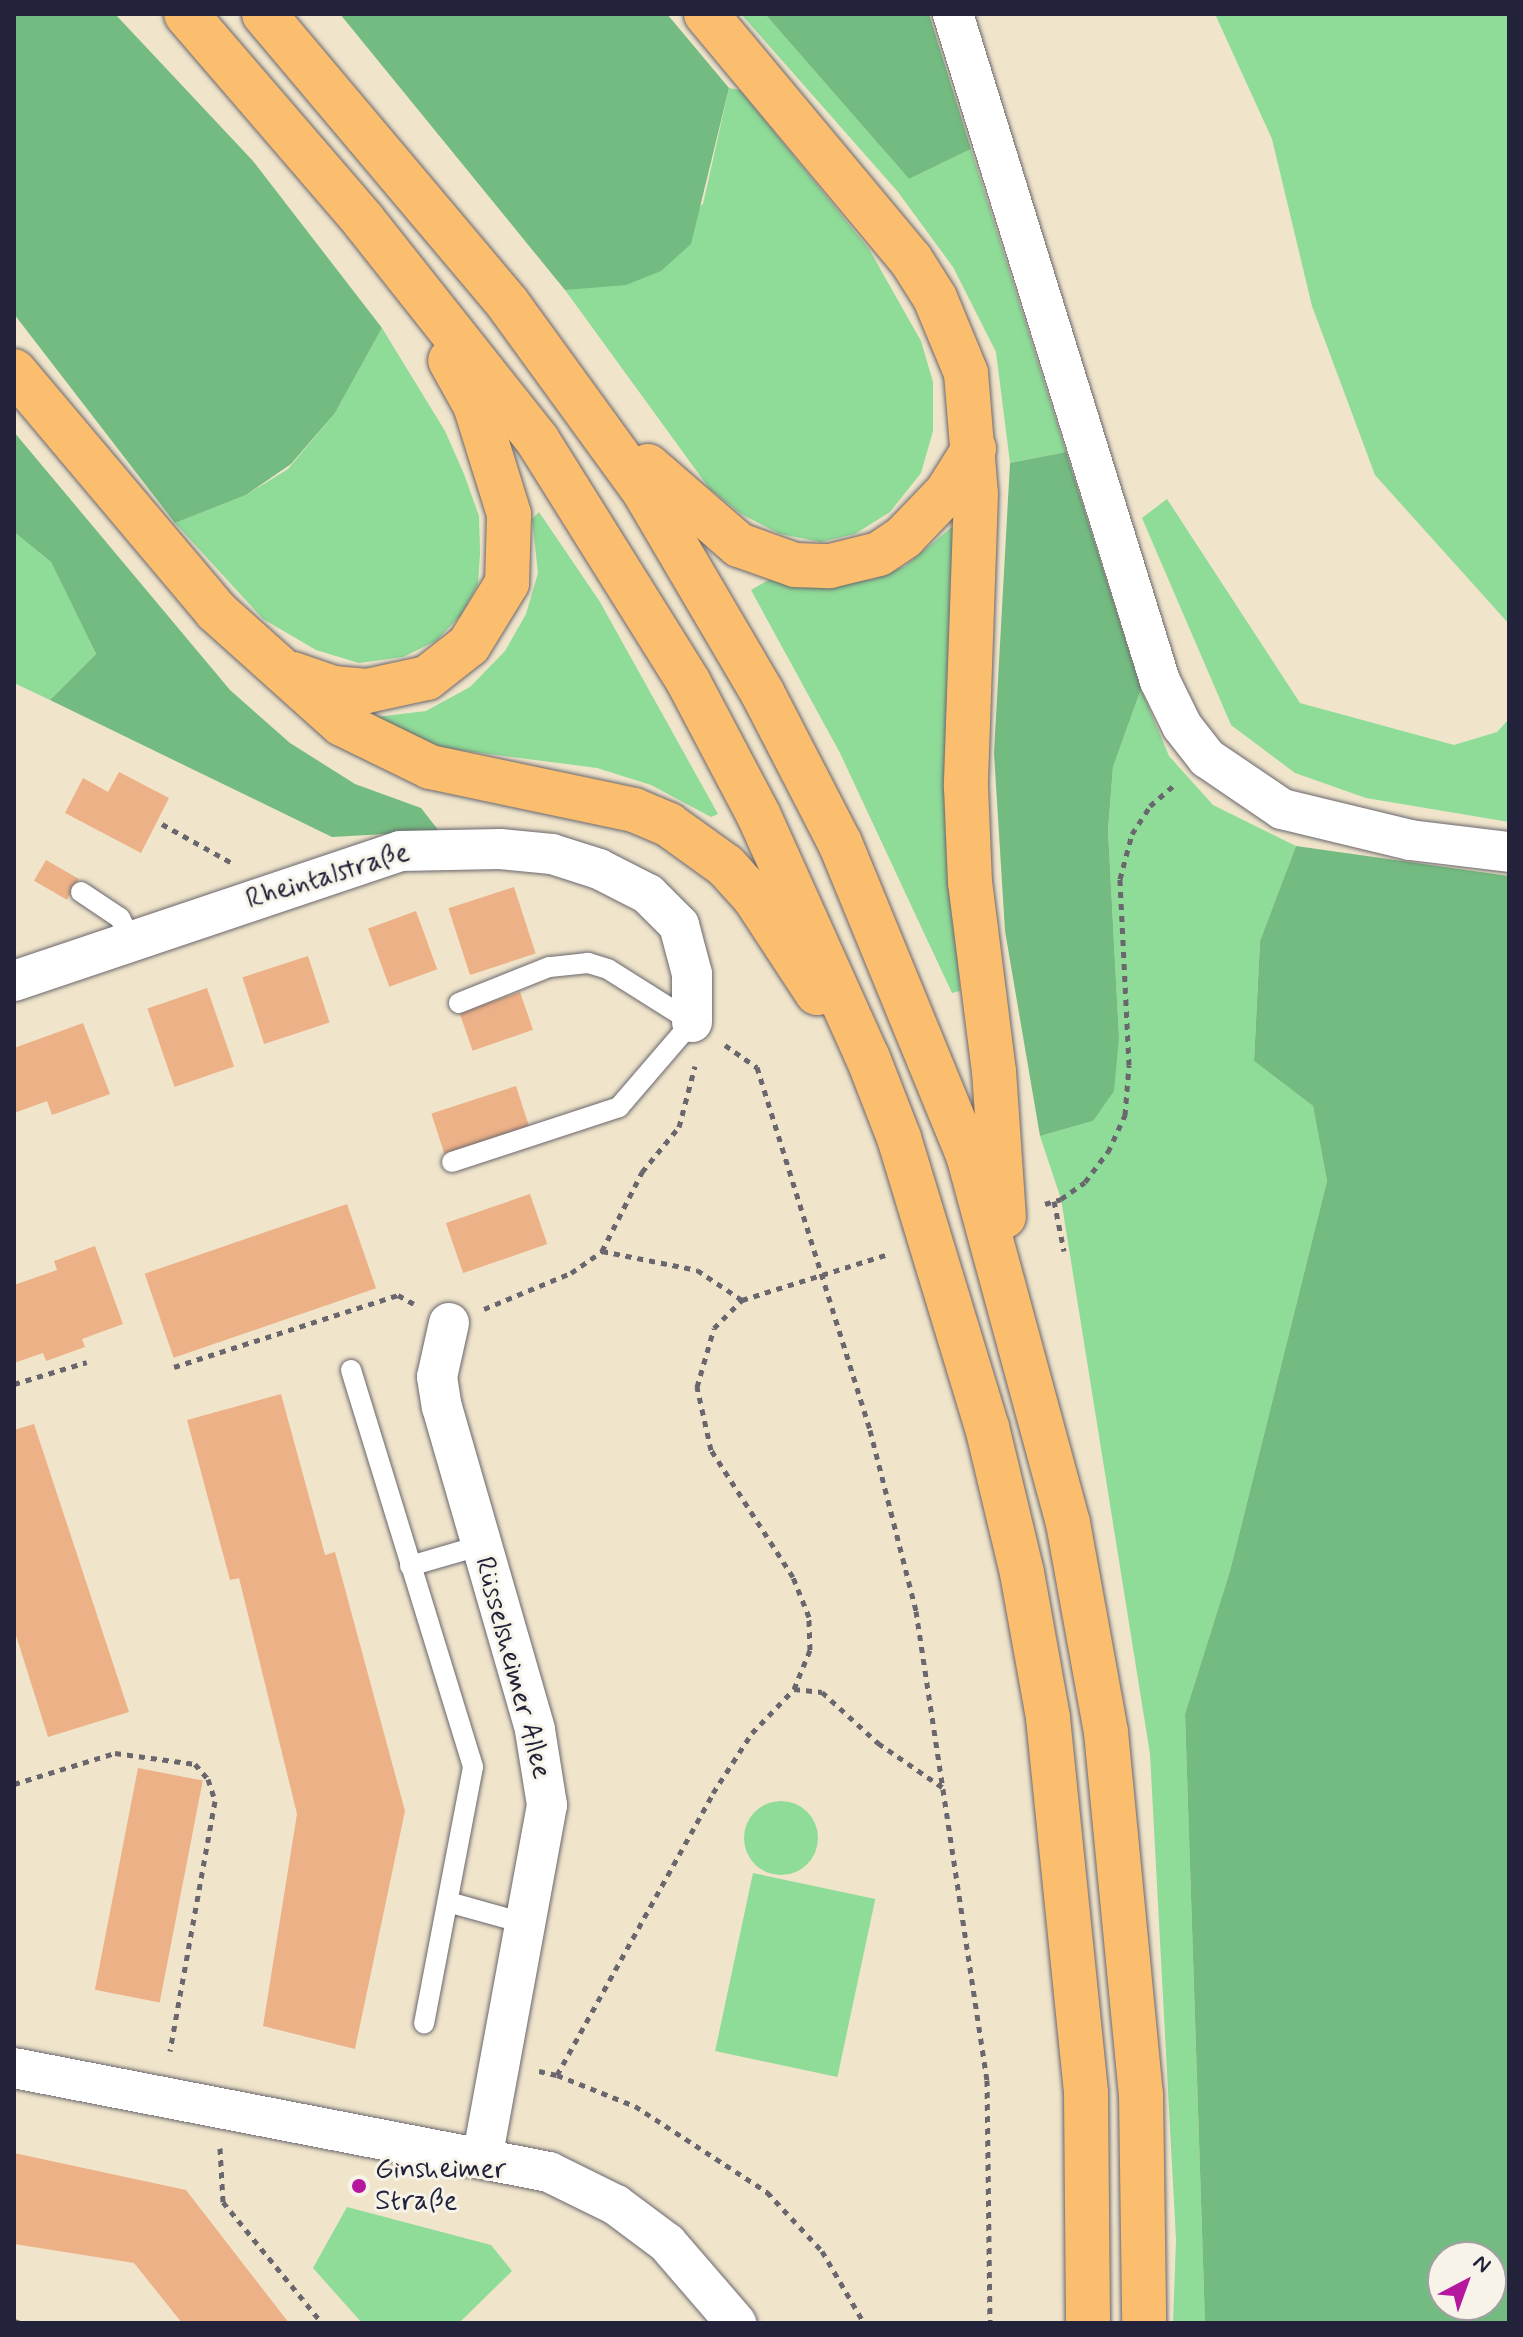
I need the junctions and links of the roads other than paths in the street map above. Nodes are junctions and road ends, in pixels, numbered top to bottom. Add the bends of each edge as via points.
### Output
1 (186, 14) edge
2 (264, 14) edge
3 (706, 14) edge
4 (953, 14) edge
5 (395, 260) junction
6 (538, 343) junction
7 (14, 371) edge
8 (974, 449) junction
9 (276, 667) junction
10 (1509, 852) edge
11 (81, 892) dead end
12 (131, 941) junction
13 (14, 981) edge
14 (459, 1003) dead end
15 (692, 1022) junction
16 (899, 1138) junction
17 (452, 1162) dead end
18 (1007, 1291) junction
19 (449, 1323) road end
20 (351, 1370) dead end
21 (479, 1546) junction
22 (410, 1566) junction
23 (448, 1902) junction
24 (523, 1923) junction
25 (424, 2023) dead end
26 (14, 2068) edge
27 (482, 2158) junction
28 (736, 2323) edge
29 (1088, 2323) edge
30 (1144, 2323) edge

1 - 5 highway
2 - 6 highway
3 - 8 highway via 878,215 935,298 966,373
4 - 10 street via 1160,681 1182,726 1207,758 1282,809 1410,840
5 - 9 highway via 475,405 509,514 507,583 469,645 427,678 394,688 333,688
5 - 16 highway via 538,441 689,683 822,950
6 - 8 highway via 684,503 739,545 795,565 830,566 879,554 930,510
6 - 18 highway via 644,491 763,694 840,843 968,1155
7 - 9 highway via 216,611
8 - 18 highway via 975,596 966,803 970,882 994,1071
9 - 16 highway via 342,724 430,767 634,810 701,846 754,897 836,1023
11 - 12 lane via 120,918
12 - 13 street, Rheintalstraße
12 - 15 street, Rheintalstraße via 400,851 446,847 552,854 599,869 648,894 679,925 692,974
14 - 15 lane via 549,967 588,963 608,969
15 - 17 lane via 619,1107
16 - 29 highway via 987,1427 1022,1573 1048,1718 1085,2077
18 - 30 highway via 1068,1523 1106,1732 1141,2094
19 - 21 street, Rüsselsheimer Allee via 437,1377
20 - 22 lane
21 - 22 lane
21 - 24 street, Rüsselsheimer Allee via 535,1730 545,1784 547,1805
22 - 23 lane via 473,1767
23 - 24 lane
23 - 25 lane
24 - 27 street, Rüsselsheimer Allee
26 - 27 street
27 - 28 street via 549,2172 616,2205 667,2243

